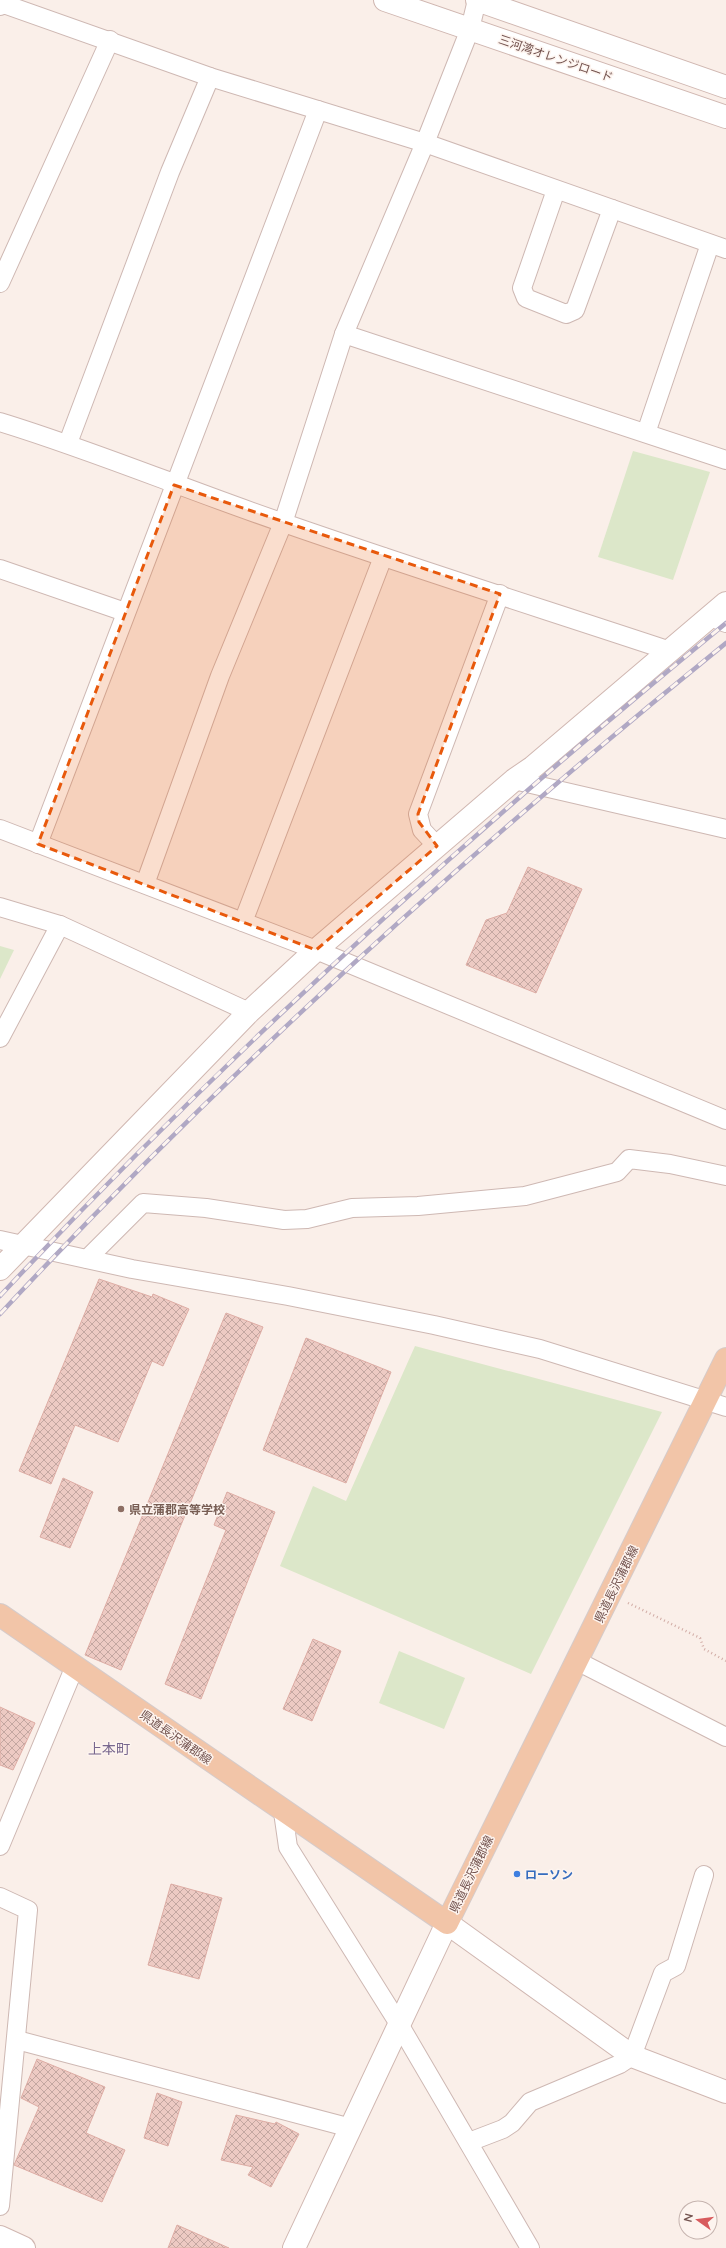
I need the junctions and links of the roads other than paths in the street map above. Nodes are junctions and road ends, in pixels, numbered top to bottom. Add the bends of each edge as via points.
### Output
1 (385, 0) edge
2 (477, 0) edge
3 (0, 6) edge
4 (470, 29) junction
5 (110, 40) junction
6 (210, 77) junction
7 (726, 87) edge
8 (318, 110) junction
9 (726, 117) edge
10 (425, 143) junction
11 (556, 190) junction
12 (612, 209) junction
13 (718, 246) edge
14 (0, 283) edge
15 (344, 334) junction
16 (0, 422) edge
17 (646, 433) junction
18 (68, 443) junction
19 (726, 460) edge
20 (174, 485) junction
21 (283, 523) junction
22 (383, 557) junction
23 (0, 569) edge
24 (500, 594) junction
25 (125, 612) junction
26 (721, 614) edge
27 (670, 651) junction
28 (514, 780) junction
29 (0, 829) edge
30 (726, 829) edge
31 (38, 844) junction
32 (437, 846) junction
33 (145, 884) junction
34 (0, 907) edge
35 (243, 922) junction
36 (60, 925) junction
37 (316, 950) junction
38 (249, 1012) junction
39 (0, 1038) edge
40 (726, 1120) edge
41 (726, 1176) edge
42 (0, 1240) edge
43 (22, 1244) junction
44 (87, 1259) junction
45 (0, 1269) edge
46 (726, 1360) edge
47 (716, 1405) edge
48 (0, 1615) edge
49 (577, 1661) junction
50 (75, 1666) junction
51 (726, 1737) edge
52 (283, 1812) junction
53 (0, 1846) edge
54 (704, 1875) dead end
55 (0, 1897) edge
56 (447, 1923) junction
57 (399, 2024) junction
58 (17, 2040) junction
59 (632, 2056) junction
60 (726, 2092) edge
61 (5, 2104) edge
62 (351, 2128) junction
63 (469, 2142) junction
64 (0, 2206) edge
65 (0, 2237) edge
66 (24, 2248) edge
67 (294, 2248) edge
68 (530, 2248) edge

1 - 4 street, 三河湾オレンジロード
2 - 4 street
2 - 7 street
3 - 5 street via 1,3
4 - 9 street, 三河湾オレンジロード
4 - 10 street
5 - 6 street
5 - 14 street
6 - 8 street
6 - 18 street via 170,172
8 - 10 street
8 - 20 street
10 - 11 street
10 - 15 street
11 - 12 street
11 - 12 street via 522,288 526,298 566,314 575,310
12 - 13 street
13 - 17 street
15 - 17 street
15 - 21 street
16 - 18 street
17 - 19 street
18 - 20 street
20 - 21 street
20 - 25 street
21 - 22 street
21 - 33 street via 220,676
22 - 24 street
22 - 35 street
23 - 25 street
24 - 27 street
24 - 32 street via 418,814 422,830
25 - 31 street
26 - 27 street
27 - 28 street via 533,767
28 - 30 street
28 - 32 street
29 - 31 street
31 - 33 street
32 - 37 street
33 - 35 street
34 - 36 street
35 - 37 street
36 - 38 street
36 - 39 street
37 - 38 street
37 - 40 street
38 - 43 street
41 - 44 street via 670,1164 630,1159 617,1172 525,1196 418,1206 352,1208 308,1219 284,1220 206,1208 143,1203
42 - 43 street
43 - 44 street
43 - 45 street
44 - 47 street via 304,1299 540,1349
46 - 47 main road, 県道長沢蒲郡線
47 - 49 main road, 県道長沢蒲郡線
48 - 50 main road, 県道長沢蒲郡線
49 - 51 street
49 - 56 main road, 県道長沢蒲郡線
50 - 52 main road, 県道長沢蒲郡線
50 - 53 street
52 - 56 main road, 県道長沢蒲郡線
52 - 57 street via 288,1846
54 - 59 street via 676,1966 663,1973
55 - 58 street via 28,1910
56 - 57 street
56 - 59 street
57 - 62 street
57 - 63 street
58 - 61 street
58 - 62 street
59 - 60 street
59 - 63 street via 620,2064 530,2102 512,2123 503,2129
61 - 64 street
62 - 67 street
63 - 68 street
65 - 66 street

